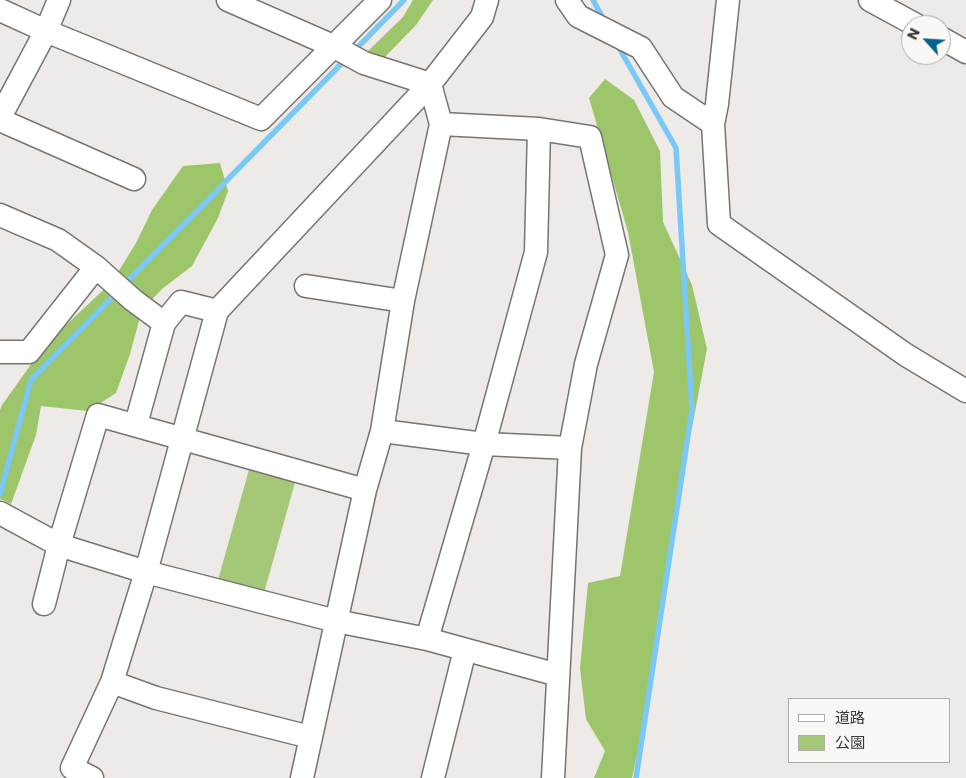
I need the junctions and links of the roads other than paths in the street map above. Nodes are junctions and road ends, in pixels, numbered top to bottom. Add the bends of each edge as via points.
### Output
1 (59, 0) edge
2 (228, 0) edge
3 (380, 0) edge
4 (487, 0) edge
5 (728, 0) edge
6 (870, 0) edge
7 (573, 8) edge
8 (0, 10) edge
9 (901, 17) edge
10 (46, 31) junction
11 (951, 44) edge
12 (337, 49) junction
13 (966, 52) edge
14 (430, 84) junction
15 (0, 118) edge
16 (441, 124) junction
17 (713, 124) junction
18 (539, 129) junction
19 (134, 179) dead end
20 (0, 215) edge
21 (96, 267) junction
22 (306, 286) dead end
23 (403, 301) junction
24 (217, 311) junction
25 (164, 323) junction
26 (0, 352) edge
27 (966, 391) edge
28 (136, 424) junction
29 (382, 431) junction
30 (183, 438) junction
31 (484, 444) junction
32 (570, 448) junction
33 (365, 490) junction
34 (7, 517) edge
35 (59, 544) junction
36 (146, 572) junction
37 (44, 604) dead end
38 (336, 621) junction
39 (427, 638) junction
40 (465, 650) junction
41 (558, 675) junction
42 (112, 682) junction
43 (310, 737) junction
44 (70, 773) edge
45 (92, 778) edge
46 (302, 778) edge
47 (433, 778) edge
48 (553, 778) edge

1 - 10 street
2 - 12 street
3 - 12 street
4 - 14 street via 482,17
5 - 17 street
6 - 9 street
7 - 17 street via 641,48 673,97
8 - 10 street
10 - 12 street via 261,119
10 - 15 street
11 - 13 street
12 - 14 street via 364,63
14 - 16 street
14 - 24 street
15 - 19 street
16 - 18 street
16 - 23 street
17 - 27 street via 719,224 906,355
18 - 31 street via 536,252
18 - 32 street via 590,137 617,255 586,364
20 - 21 street via 58,240
21 - 25 street
21 - 26 street via 29,352
22 - 23 street
23 - 29 street
24 - 25 street via 181,302
24 - 30 street
25 - 28 street
28 - 30 street
28 - 35 street via 98,414
29 - 31 street
29 - 33 street
30 - 33 street
30 - 36 street
31 - 32 street
31 - 39 street
32 - 41 street
33 - 38 street
34 - 35 street
35 - 36 street
35 - 37 street
36 - 38 street
36 - 42 street
38 - 39 street
38 - 43 street
39 - 40 street
40 - 41 street
40 - 47 street
41 - 48 street
42 - 43 street via 156,698
42 - 44 street
43 - 46 street
44 - 45 street

